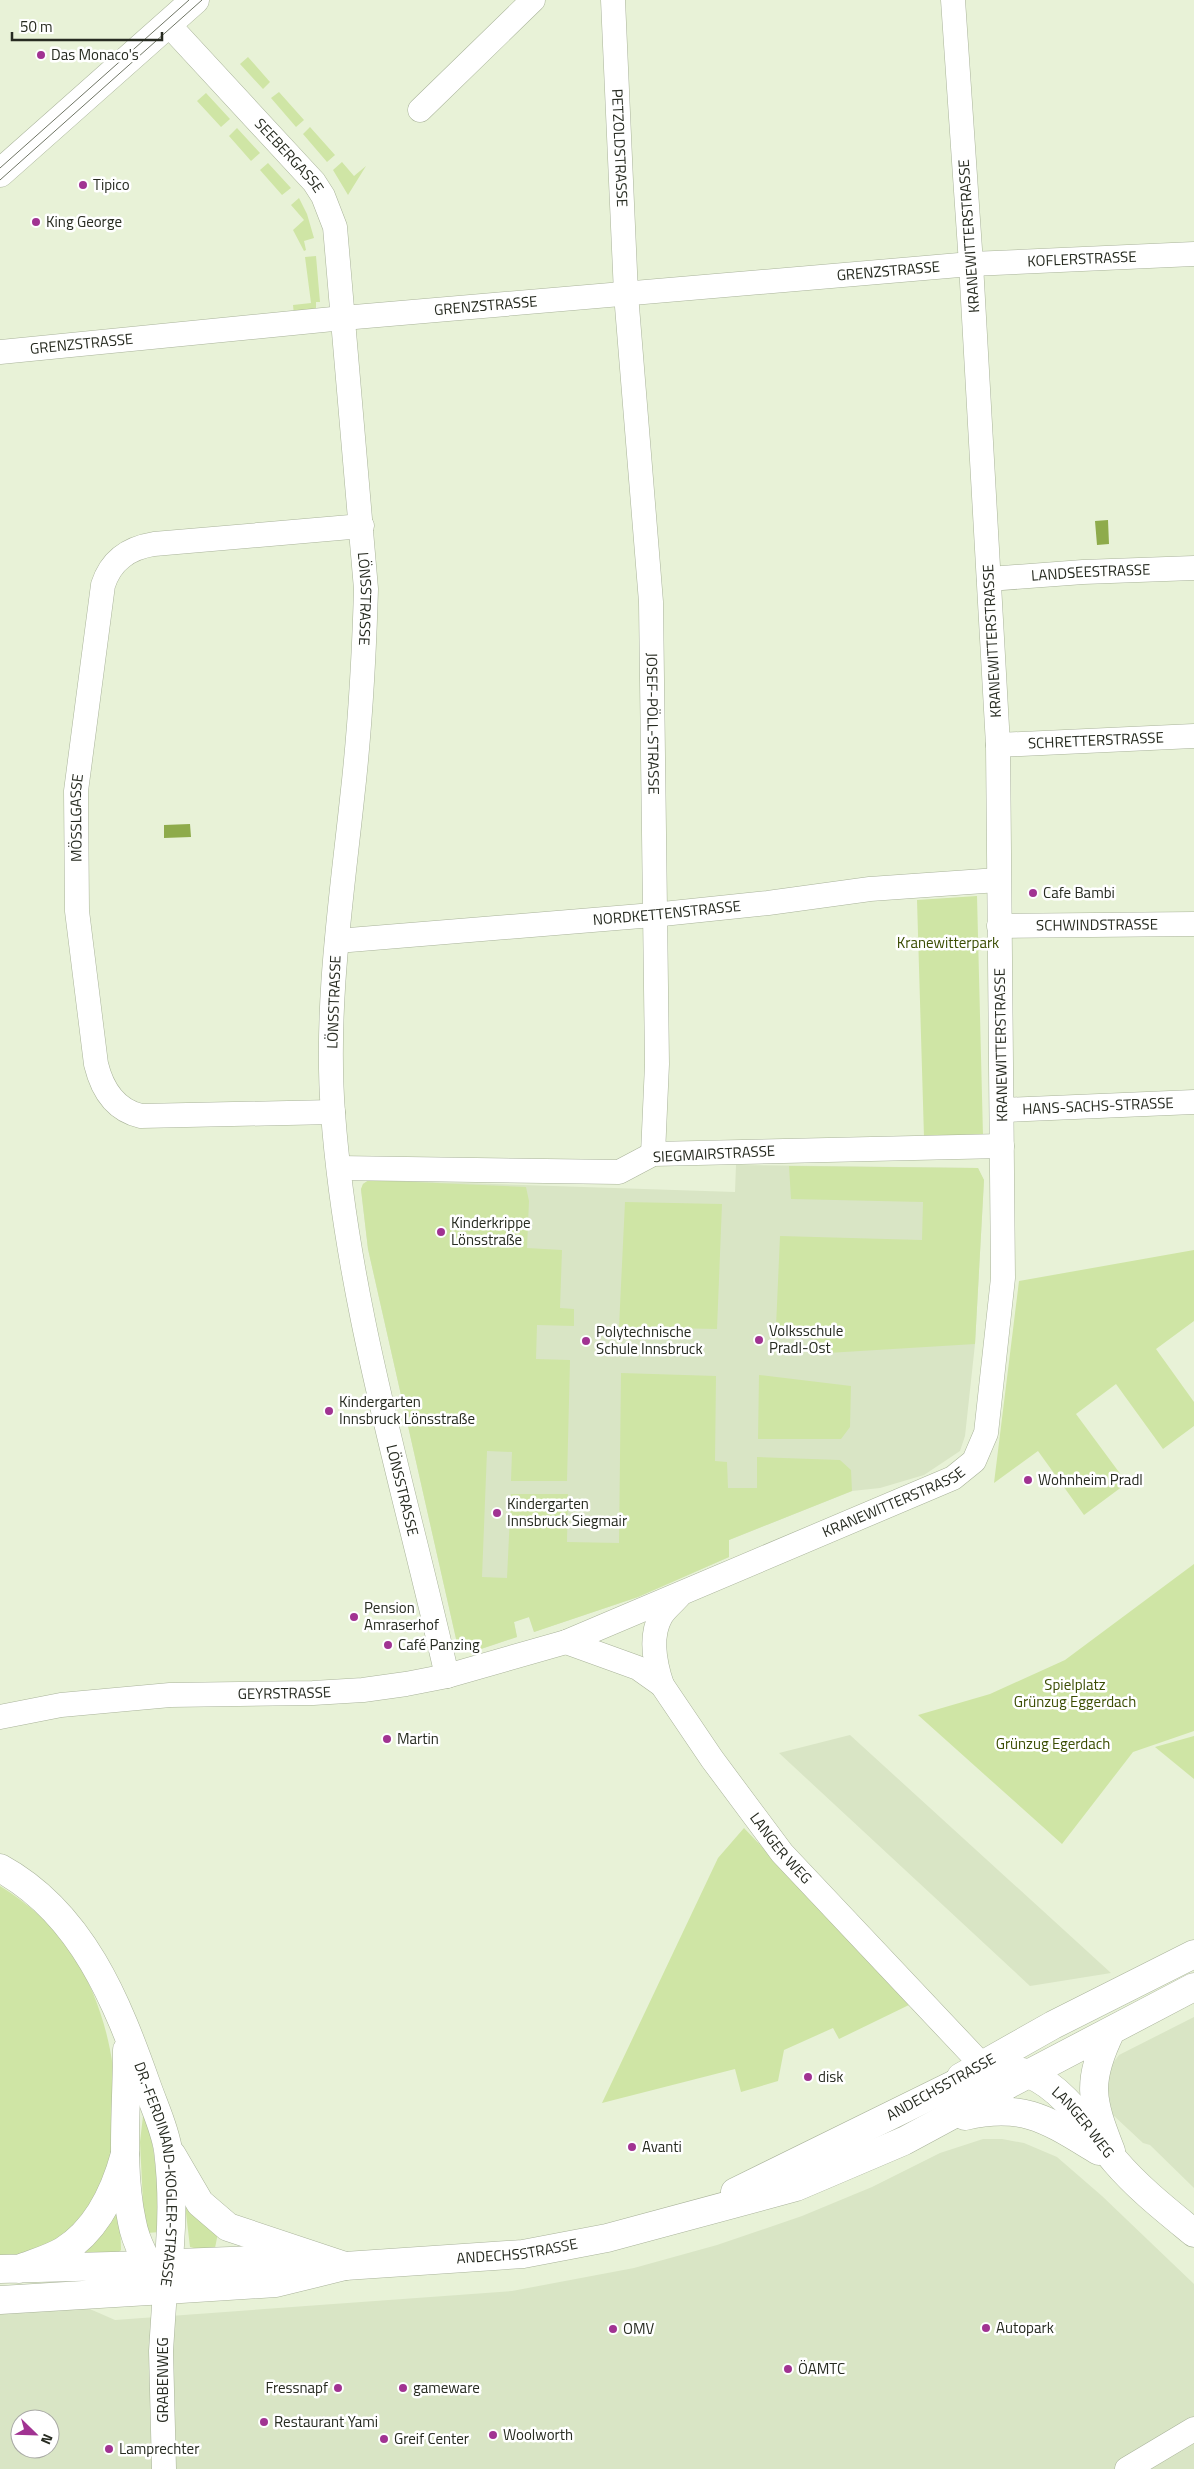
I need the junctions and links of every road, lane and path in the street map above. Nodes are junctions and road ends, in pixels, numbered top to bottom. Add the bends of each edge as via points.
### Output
1 (195, 0) edge
2 (533, 0) edge
3 (613, 0) edge
4 (953, 0) edge
5 (168, 24) junction
6 (420, 110) dead end
7 (0, 173) edge
8 (1194, 254) edge
9 (971, 264) junction
10 (626, 294) junction
11 (343, 318) junction
12 (0, 352) edge
13 (362, 526) junction
14 (1194, 568) edge
15 (989, 579) junction
16 (1194, 736) edge
17 (998, 745) junction
18 (998, 880) junction
19 (653, 914) junction
20 (1194, 924) edge
21 (999, 926) junction
22 (337, 941) junction
23 (1194, 1102) edge
24 (1003, 1110) junction
25 (333, 1112) junction
26 (1002, 1146) junction
27 (653, 1154) junction
28 (339, 1168) junction
29 (681, 1594) junction
30 (566, 1642) junction
31 (447, 1676) junction
32 (662, 1685) junction
33 (0, 1716) edge
34 (0, 1868) edge
35 (1194, 1954) edge
36 (1194, 1988) edge
37 (128, 2031) junction
38 (1111, 2031) junction
39 (1002, 2074) junction
40 (1035, 2115) junction
41 (940, 2122) junction
42 (168, 2148) junction
43 (125, 2154) junction
44 (1115, 2162) junction
45 (1162, 2207) junction
46 (686, 2216) junction
47 (1194, 2233) edge
48 (1194, 2248) edge
49 (198, 2262) junction
50 (159, 2264) junction
51 (345, 2266) junction
52 (10, 2269) edge
53 (165, 2290) junction
54 (0, 2300) edge
55 (1194, 2429) edge
56 (164, 2469) edge
57 (1127, 2469) edge

1 - 5 main road
2 - 6 street
3 - 10 street, PETZOLDSTRASSE
4 - 9 street, KRANEWITTERSTRASSE
5 - 7 main road
5 - 11 street, SEEBERGASSE via 324,196 339,246
8 - 9 street, KOFLERSTRASSE
9 - 10 street, GRENZSTRASSE
9 - 15 street, KRANEWITTERSTRASSE
10 - 11 street, GRENZSTRASSE
10 - 19 street, JOSEF-PÖLL-STRASSE via 651,602
11 - 12 street, GRENZSTRASSE
11 - 13 street, LÖNSSTRASSE
13 - 22 street, LÖNSSTRASSE via 366,589 364,649 355,774
13 - 25 street, MÖSSLGASSE via 154,544 122,555 109,570 103,585 76,791 77,911 96,1064 109,1096 125,1110 141,1116
14 - 15 street, LANDSEESTRASSE
15 - 17 street, KRANEWITTERSTRASSE
16 - 17 street, SCHRETTERSTRASSE
17 - 18 street, KRANEWITTERSTRASSE
18 - 19 street, NORDKETTENSTRASSE via 870,889
18 - 21 street, KRANEWITTERSTRASSE
19 - 22 street, NORDKETTENSTRASSE
19 - 27 street, JOSEF-PÖLL-STRASSE via 657,1064
20 - 21 street, SCHWINDSTRASSE
21 - 24 street, KRANEWITTERSTRASSE
22 - 25 street, LÖNSSTRASSE via 332,1039
23 - 24 street, HANS-SACHS-STRASSE
24 - 26 street, KRANEWITTERSTRASSE
25 - 28 street, LÖNSSTRASSE
26 - 27 street, SIEGMAIRSTRASSE
26 - 29 street, KRANEWITTERSTRASSE via 1003,1278 986,1433 974,1461 953,1478
27 - 28 street, SIEGMAIRSTRASSE via 619,1172
28 - 31 street, LÖNSSTRASSE via 348,1244 365,1328
29 - 30 street, KRANEWITTERSTRASSE
29 - 32 street via 660,1617 654,1647 655,1664
30 - 31 street, GEYRSTRASSE
30 - 32 street, LANGER WEG via 638,1668
31 - 33 street, GEYRSTRASSE via 362,1690 170,1695 61,1705
32 - 39 street, LANGER WEG via 782,1853
34 - 37 main road, DR.-FERDINAND-KOGLER-STRASSE via 23,1880 79,1938
35 - 39 main road, ANDECHSSTRASSE via 1052,2026
36 - 38 main road, ANDECHSSTRASSE
37 - 42 main road, DR.-FERDINAND-KOGLER-STRASSE
37 - 43 main road, DR.-FERDINAND-KOGLER-STRASSE
38 - 39 main road, ANDECHSSTRASSE
38 - 44 main road via 1100,2052 1093,2088 1095,2111
39 - 40 main road, LANGER WEG
39 - 41 main road, ANDECHSSTRASSE
39 - 44 main road, LANGER WEG via 1057,2092
39 - 46 main road, ANDECHSSTRASSE via 973,2075
40 - 41 main road, LANGER WEG via 1009,2110
40 - 44 main road, LANGER WEG
41 - 46 main road, ANDECHSSTRASSE via 904,2141 796,2187
42 - 50 main road, DR.-FERDINAND-KOGLER-STRASSE via 173,2223
42 - 51 main road via 200,2202 228,2227
43 - 50 main road, DR.-FERDINAND-KOGLER-STRASSE via 132,2223 140,2248
43 - 52 main road via 120,2173 101,2213 83,2235 59,2253
44 - 45 main road, LANGER WEG
45 - 47 main road, LANGER WEG
45 - 48 main road, LANGER WEG
46 - 51 main road, ANDECHSSTRASSE via 607,2238 523,2254
49 - 50 main road, ANDECHSSTRASSE
49 - 51 main road, ANDECHSSTRASSE via 281,2259
49 - 53 main road, ANDECHSSTRASSE via 179,2272
50 - 52 main road, ANDECHSSTRASSE
50 - 53 main road, DR.-FERDINAND-KOGLER-STRASSE
51 - 53 main road, ANDECHSSTRASSE via 276,2283
53 - 54 main road
53 - 56 street, GRABENWEG via 161,2352
55 - 57 street

